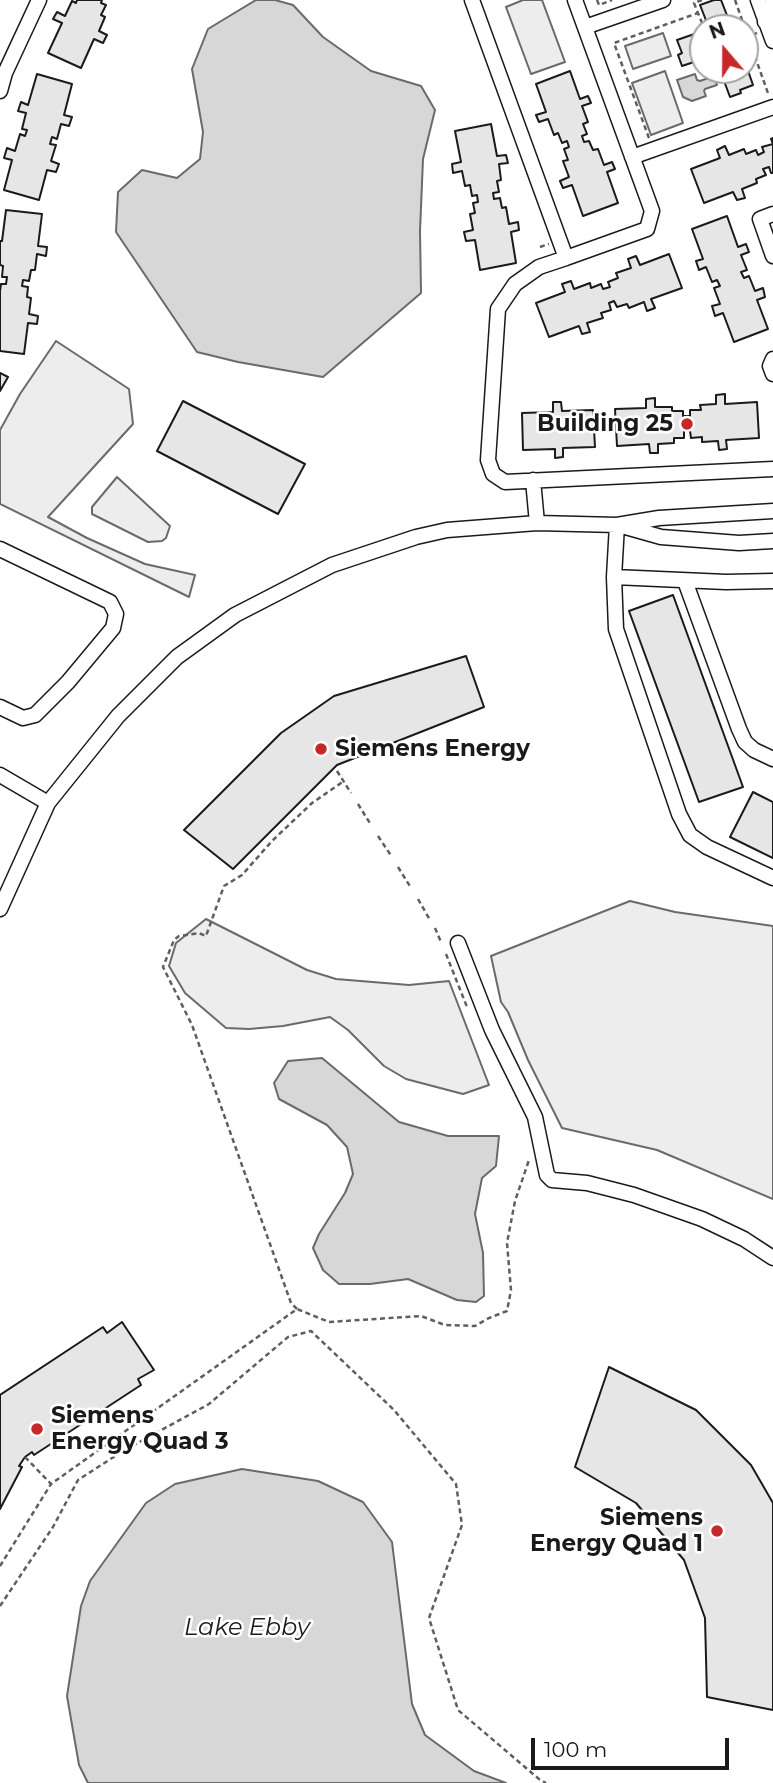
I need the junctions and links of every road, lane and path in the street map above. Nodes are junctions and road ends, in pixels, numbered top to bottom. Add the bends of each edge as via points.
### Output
1 (39, 0) edge
2 (472, 0) edge
3 (575, 0) edge
4 (597, 0) edge
5 (612, 0) edge
6 (663, 0) edge
7 (702, 0) edge
8 (758, 0) edge
9 (773, 0) edge
10 (698, 13) joint
11 (585, 27) junction
12 (763, 27) junction
13 (759, 29) edge
14 (773, 41) edge
15 (759, 70) edge
16 (0, 91) edge
17 (771, 101) edge
18 (650, 141) dead end
19 (632, 157) junction
20 (773, 214) edge
21 (773, 256) edge
22 (566, 258) junction
23 (773, 359) edge
24 (773, 374) edge
25 (773, 469) edge
26 (533, 480) junction
27 (773, 512) edge
28 (537, 523) junction
29 (617, 525) junction
30 (773, 541) edge
31 (0, 549) edge
32 (614, 577) junction
33 (685, 581) junction
34 (773, 581) edge
35 (0, 707) edge
36 (773, 743) edge
37 (754, 750) junction
38 (773, 759) edge
39 (337, 771) dead end
40 (0, 775) edge
41 (344, 781) junction
42 (351, 793) dead end
43 (48, 803) junction
44 (358, 804) dead end
45 (371, 825) dead end
46 (378, 836) dead end
47 (392, 857) dead end
48 (398, 867) dead end
49 (773, 878) edge
50 (411, 888) dead end
51 (418, 899) dead end
52 (0, 909) edge
53 (430, 920) dead end
54 (435, 928) dead end
55 (441, 942) dead end
56 (458, 943) dead end
57 (446, 954) dead end
58 (471, 1018) dead end
59 (531, 1156) dead end
60 (773, 1258) edge
61 (297, 1309) junction
62 (25, 1457) dead end
63 (51, 1485) junction
64 (0, 1566) edge
65 (0, 1605) edge
66 (547, 1783) edge

1 - 16 street
2 - 22 street
3 - 11 street
4 - 5 path via 599,5
6 - 11 street
7 - 10 path via 694,3
8 - 12 street
9 - 12 street
10 - 18 path via 614,43
11 - 19 street
12 - 13 path
12 - 14 street
15 - 17 path
17 - 19 street
19 - 22 street via 652,211 647,229
20 - 21 street via 760,219
22 - 26 street via 539,267 515,284 498,309 488,460 494,474 505,482
23 - 24 street
25 - 26 street
26 - 28 street
27 - 29 street
28 - 29 street
28 - 43 street via 416,537 332,565 235,615 177,657 128,706
29 - 30 street via 661,537
29 - 32 street
31 - 35 street via 110,602 117,614 113,628 35,715 23,718
32 - 33 street
32 - 49 street via 615,629 690,835
33 - 34 street
33 - 37 street via 739,729
36 - 37 street
37 - 38 street
39 - 41 path
40 - 43 street
41 - 42 path
41 - 61 path via 312,803 242,875 223,886 206,936 179,936 163,967 192,1025 291,1303
43 - 52 street
44 - 45 path
46 - 47 path
48 - 50 path
51 - 53 path
54 - 55 path
56 - 60 street via 492,1030 535,1117 547,1175 552,1180 634,1195 702,1219
57 - 58 path
59 - 61 path via 507,1243 508,1311 475,1326 446,1325 421,1316 328,1322
61 - 63 path
62 - 63 path
63 - 64 path
65 - 66 path via 53,1527 78,1480 209,1405 288,1337 312,1331 394,1410 456,1484 462,1525 429,1618 458,1710

